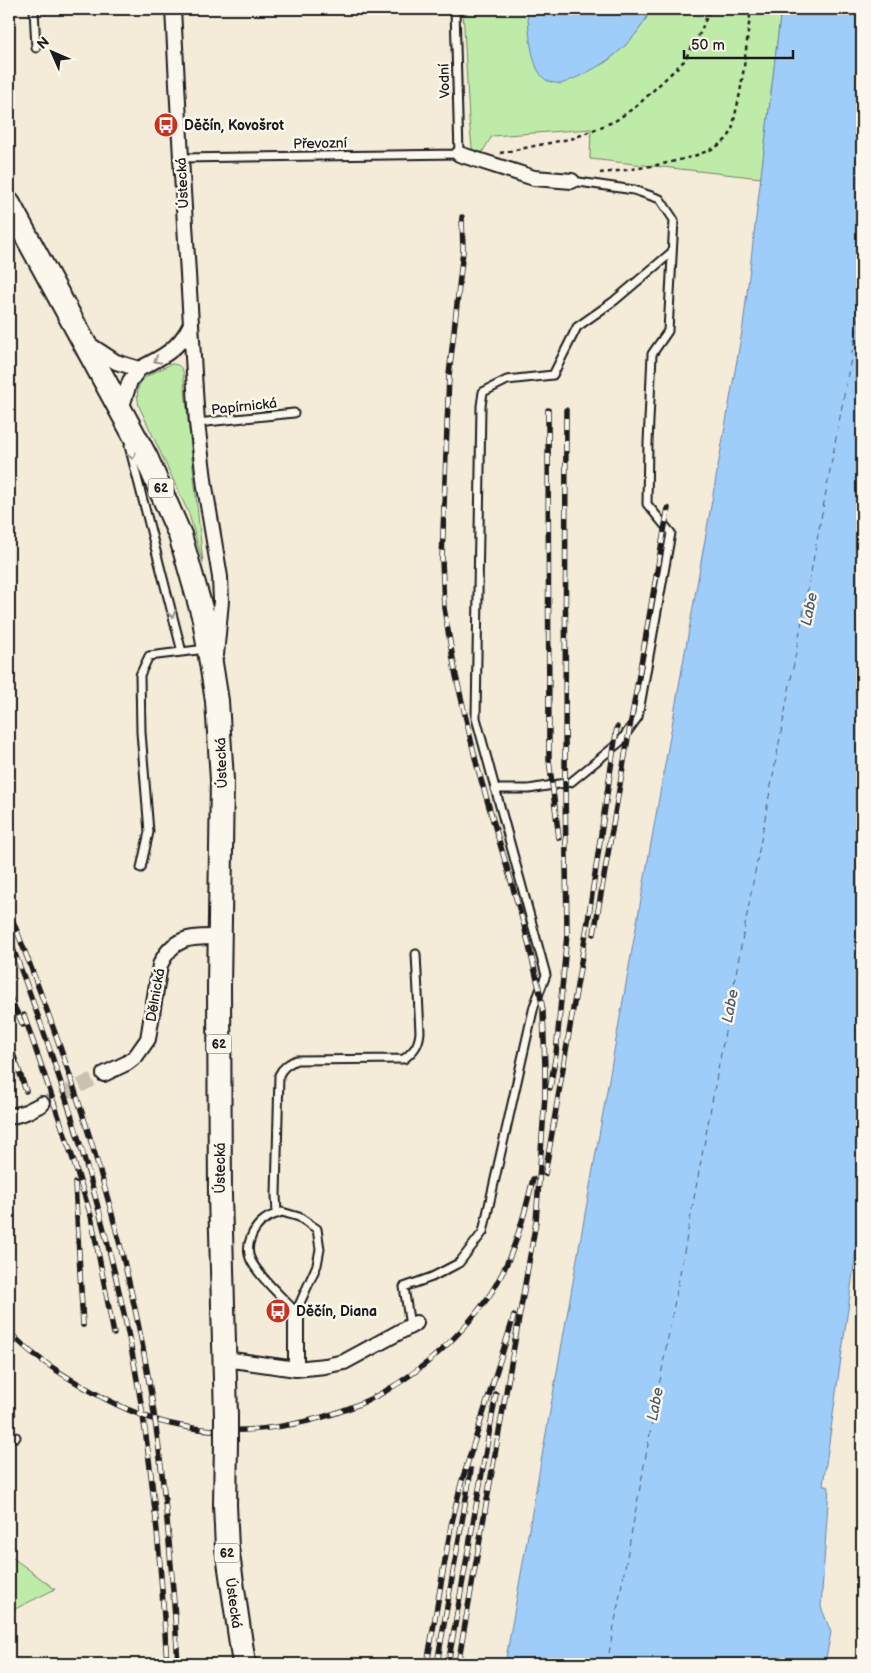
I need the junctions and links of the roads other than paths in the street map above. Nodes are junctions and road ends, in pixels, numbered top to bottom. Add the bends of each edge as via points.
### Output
1 (34, 9) edge
2 (173, 9) edge
3 (455, 9) edge
4 (36, 48) dead end
5 (459, 154) junction
6 (181, 158) junction
7 (572, 181) joint
8 (9, 204) edge
9 (672, 252) junction
10 (190, 326) junction
11 (83, 340) junction
12 (139, 369) junction
13 (121, 409) junction
14 (294, 414) dead end
15 (197, 423) junction
16 (208, 649) junction
17 (182, 652) junction
18 (213, 671) junction
19 (495, 789) junction
20 (141, 868) dead end
21 (220, 937) junction
22 (416, 954) dead end
23 (104, 1074) tunnel mouth
24 (42, 1104) tunnel mouth
25 (9, 1117) edge
26 (277, 1214) junction
27 (296, 1312) junction
28 (413, 1325) joint
29 (225, 1359) junction
30 (296, 1369) junction
31 (244, 1664) edge

1 - 4 lane
2 - 6 street, Ústecká
3 - 5 lane, Vodní
5 - 6 lane, Převozní
5 - 7 street via 534,178
6 - 10 street, Ústecká
7 - 9 lane via 634,190 660,200 674,220
8 - 11 main road, 62
9 - 19 lane via 614,301 577,326 553,375 507,380 483,392 476,718
9 - 19 lane via 668,331 652,354 647,495 647,504 671,533 638,717 620,742 571,782 529,789
10 -> 12 street via 183,340 167,354
10 - 15 street, Ústecká
11 - 12 street via 116,362
11 - 13 main road, Ústecká / 62
12 - 13 street via 130,381
13 - 16 main road, Ústecká / 62 via 146,456 176,526 190,565
13 -> 17 lane
14 - 15 lane, Papírnická
15 - 18 street, Ústecká via 220,577 218,645
16 - 17 lane
16 - 18 main road, Ústecká / 62
17 - 20 lane via 149,656 140,675 149,832
18 - 21 main road, Ústecká / 62 via 222,780
19 - 28 lane via 546,975 534,1006 483,1232 459,1262 404,1288
21 - 23 street, Dělnická via 190,938 178,942 164,955 148,1039 136,1056
21 - 29 main road, Ústecká / 62 via 220,1195
22 - 26 lane via 420,1032 413,1052 404,1059 296,1060 282,1069 279,1075
24 - 25 street
26 - 27 lane via 264,1220 253,1233 248,1244 250,1258
26 - 27 lane via 282,1212 299,1217 317,1229 320,1249 316,1265
27 - 30 street
28 - 30 street via 344,1362
29 - 30 street
29 - 31 main road, Ústecká / 62, bridge via 227,1548

